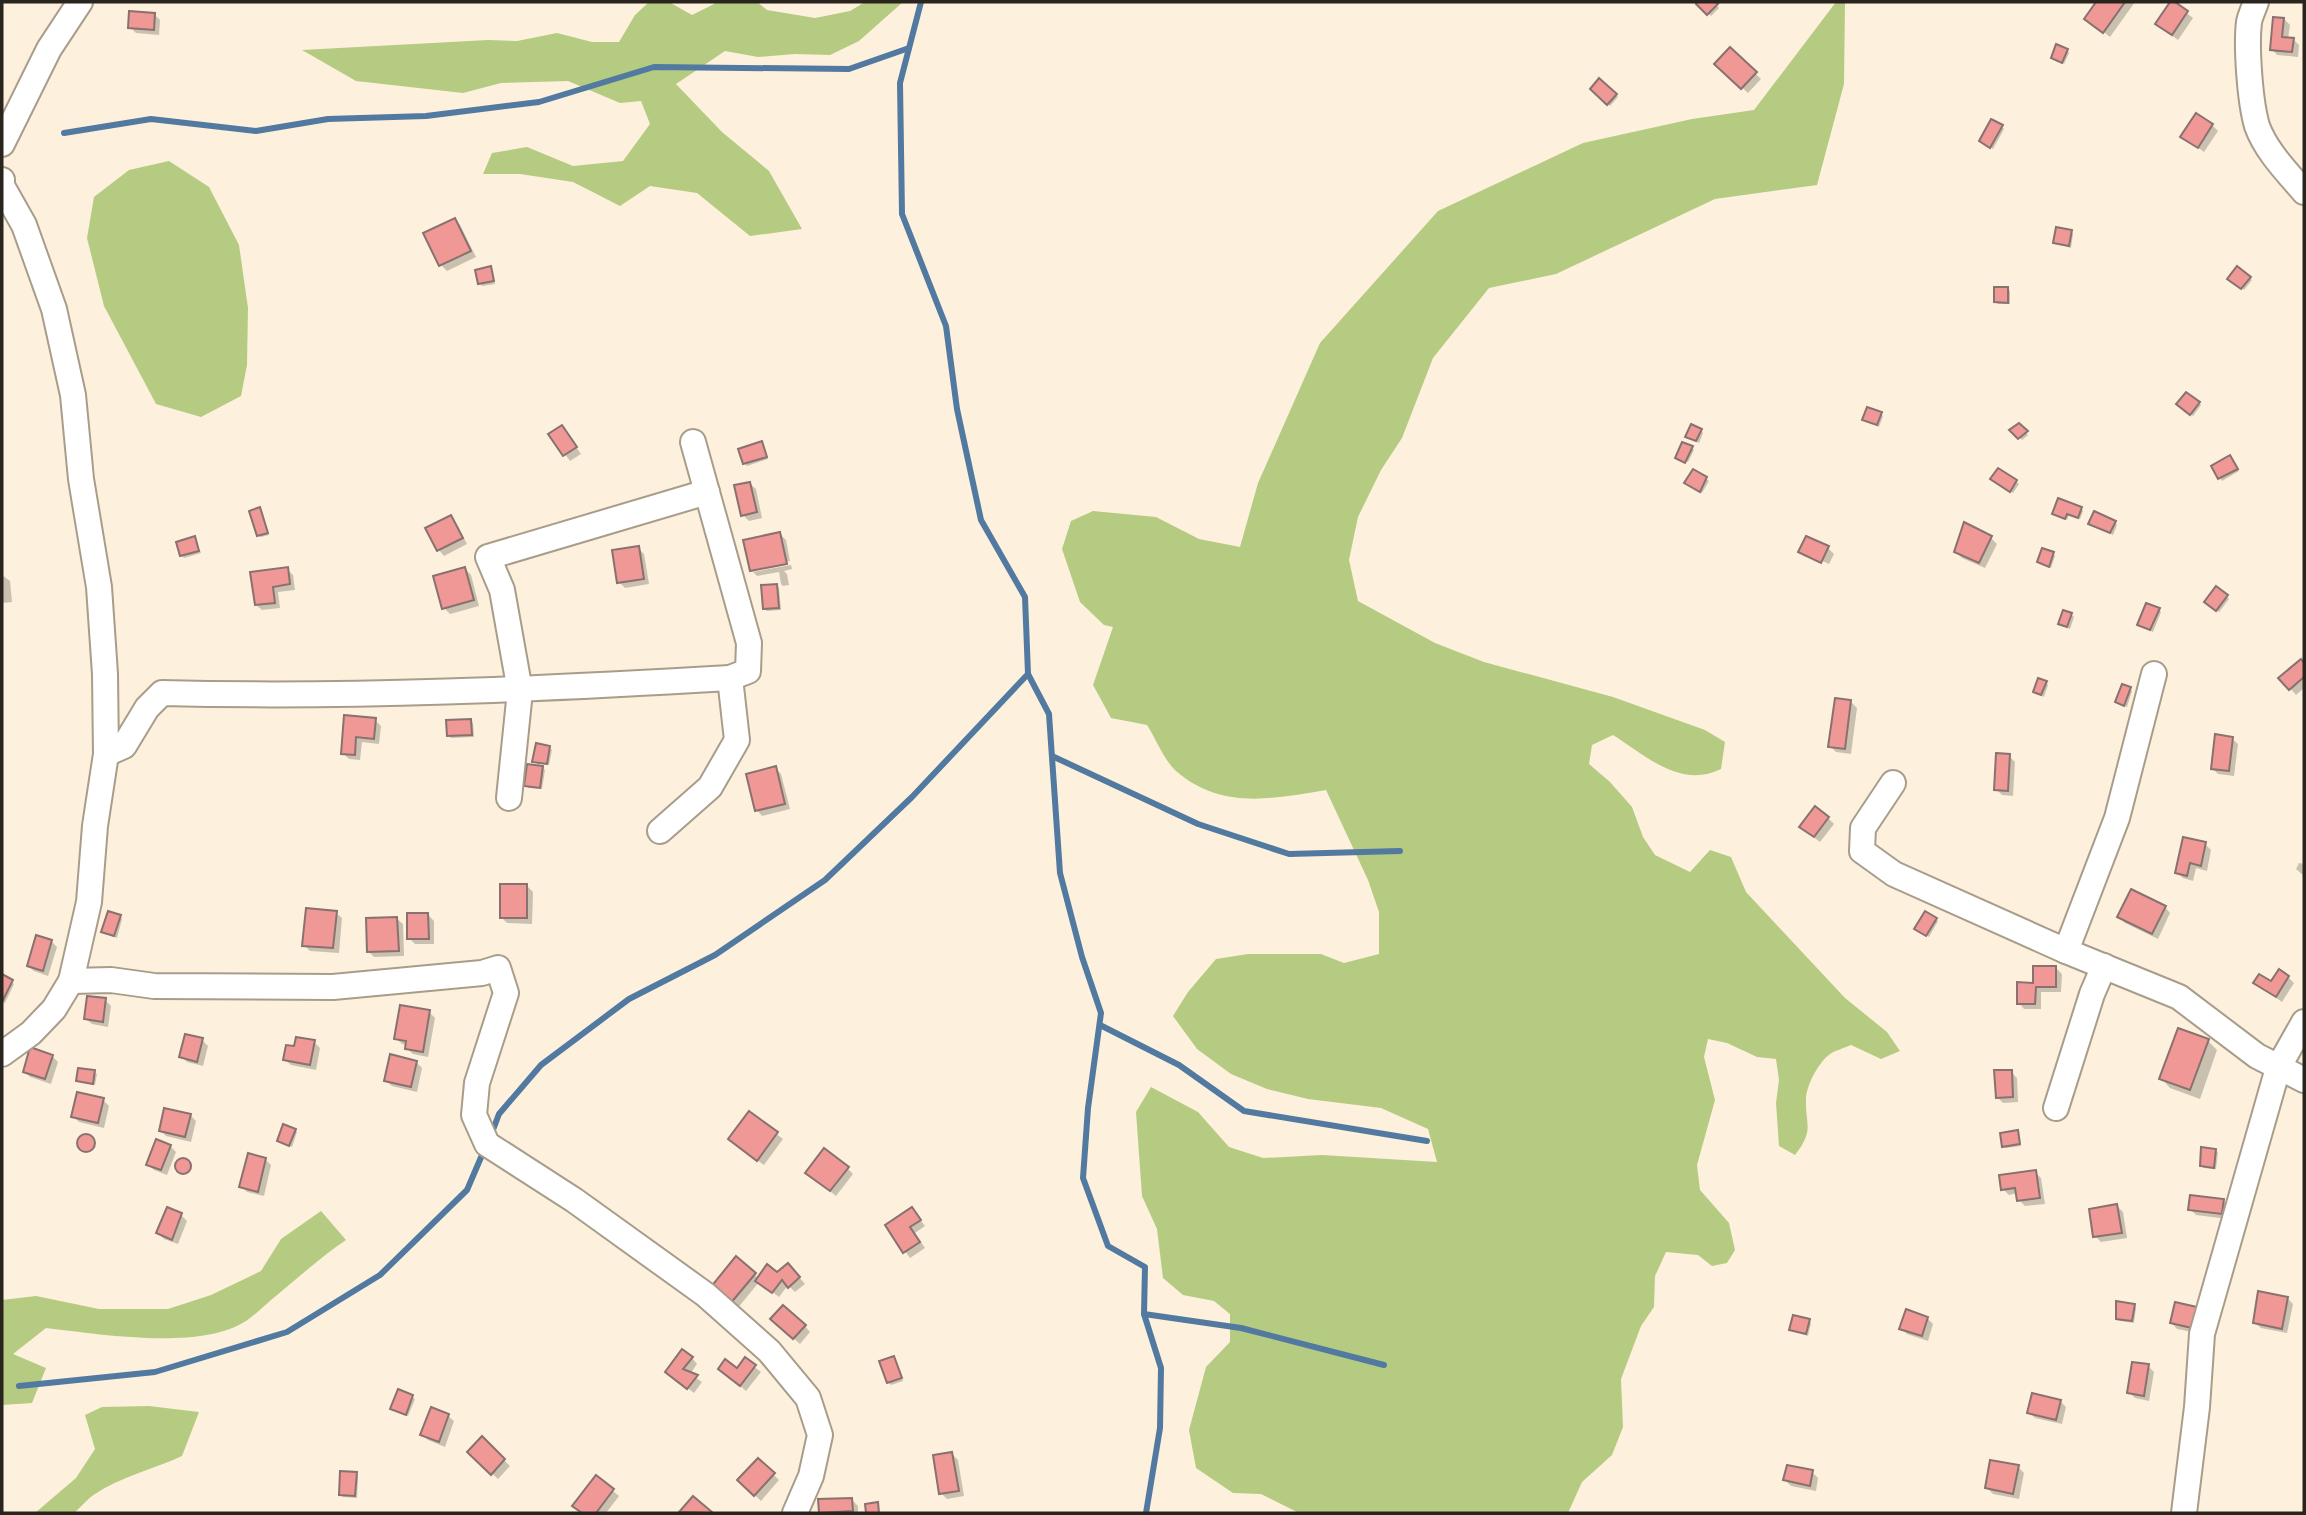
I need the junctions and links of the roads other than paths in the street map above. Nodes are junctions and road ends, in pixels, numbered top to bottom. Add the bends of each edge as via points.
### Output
1 (80, 2) edge
2 (2256, 2) edge
3 (2, 144) edge
4 (2, 180) edge
5 (2304, 192) edge
6 (693, 442) dead end
7 (707, 492) junction
8 (2154, 674) dead end
9 (730, 678) junction
10 (520, 691) junction
11 (106, 754) junction
12 (1893, 783) dead end
13 (509, 798) dead end
14 (660, 831) dead end
15 (2066, 951) junction
16 (2104, 966) junction
17 (71, 981) junction
18 (2304, 1022) edge
19 (2, 1054) edge
20 (2278, 1068) junction
21 (2304, 1080) edge
22 (2056, 1108) dead end
23 (795, 1513) edge
24 (2184, 1513) edge

1 - 3 street via 49,49
2 - 5 street via 2249,22 2249,52 2257,126 2273,156
4 - 11 street via 24,225 54,309 73,395 99,587
6 - 7 street
7 - 9 street via 749,643 748,671
7 - 10 street via 488,557 502,590
8 - 15 street via 2117,818
9 - 10 street
9 - 14 street via 737,740 710,787
10 - 11 street via 267,696 162,693 124,746
10 - 13 street
11 - 17 street via 89,902
12 - 15 street via 1863,828 1862,851 1894,873
15 - 16 street
16 - 20 street via 2179,997
16 - 22 street
17 - 19 street via 54,1009
17 - 23 street via 333,988 498,968 506,993 477,1083 474,1115 487,1143 706,1295 769,1351 808,1398 820,1435 811,1476
18 - 20 street
20 - 21 street
20 - 24 street via 2202,1334

